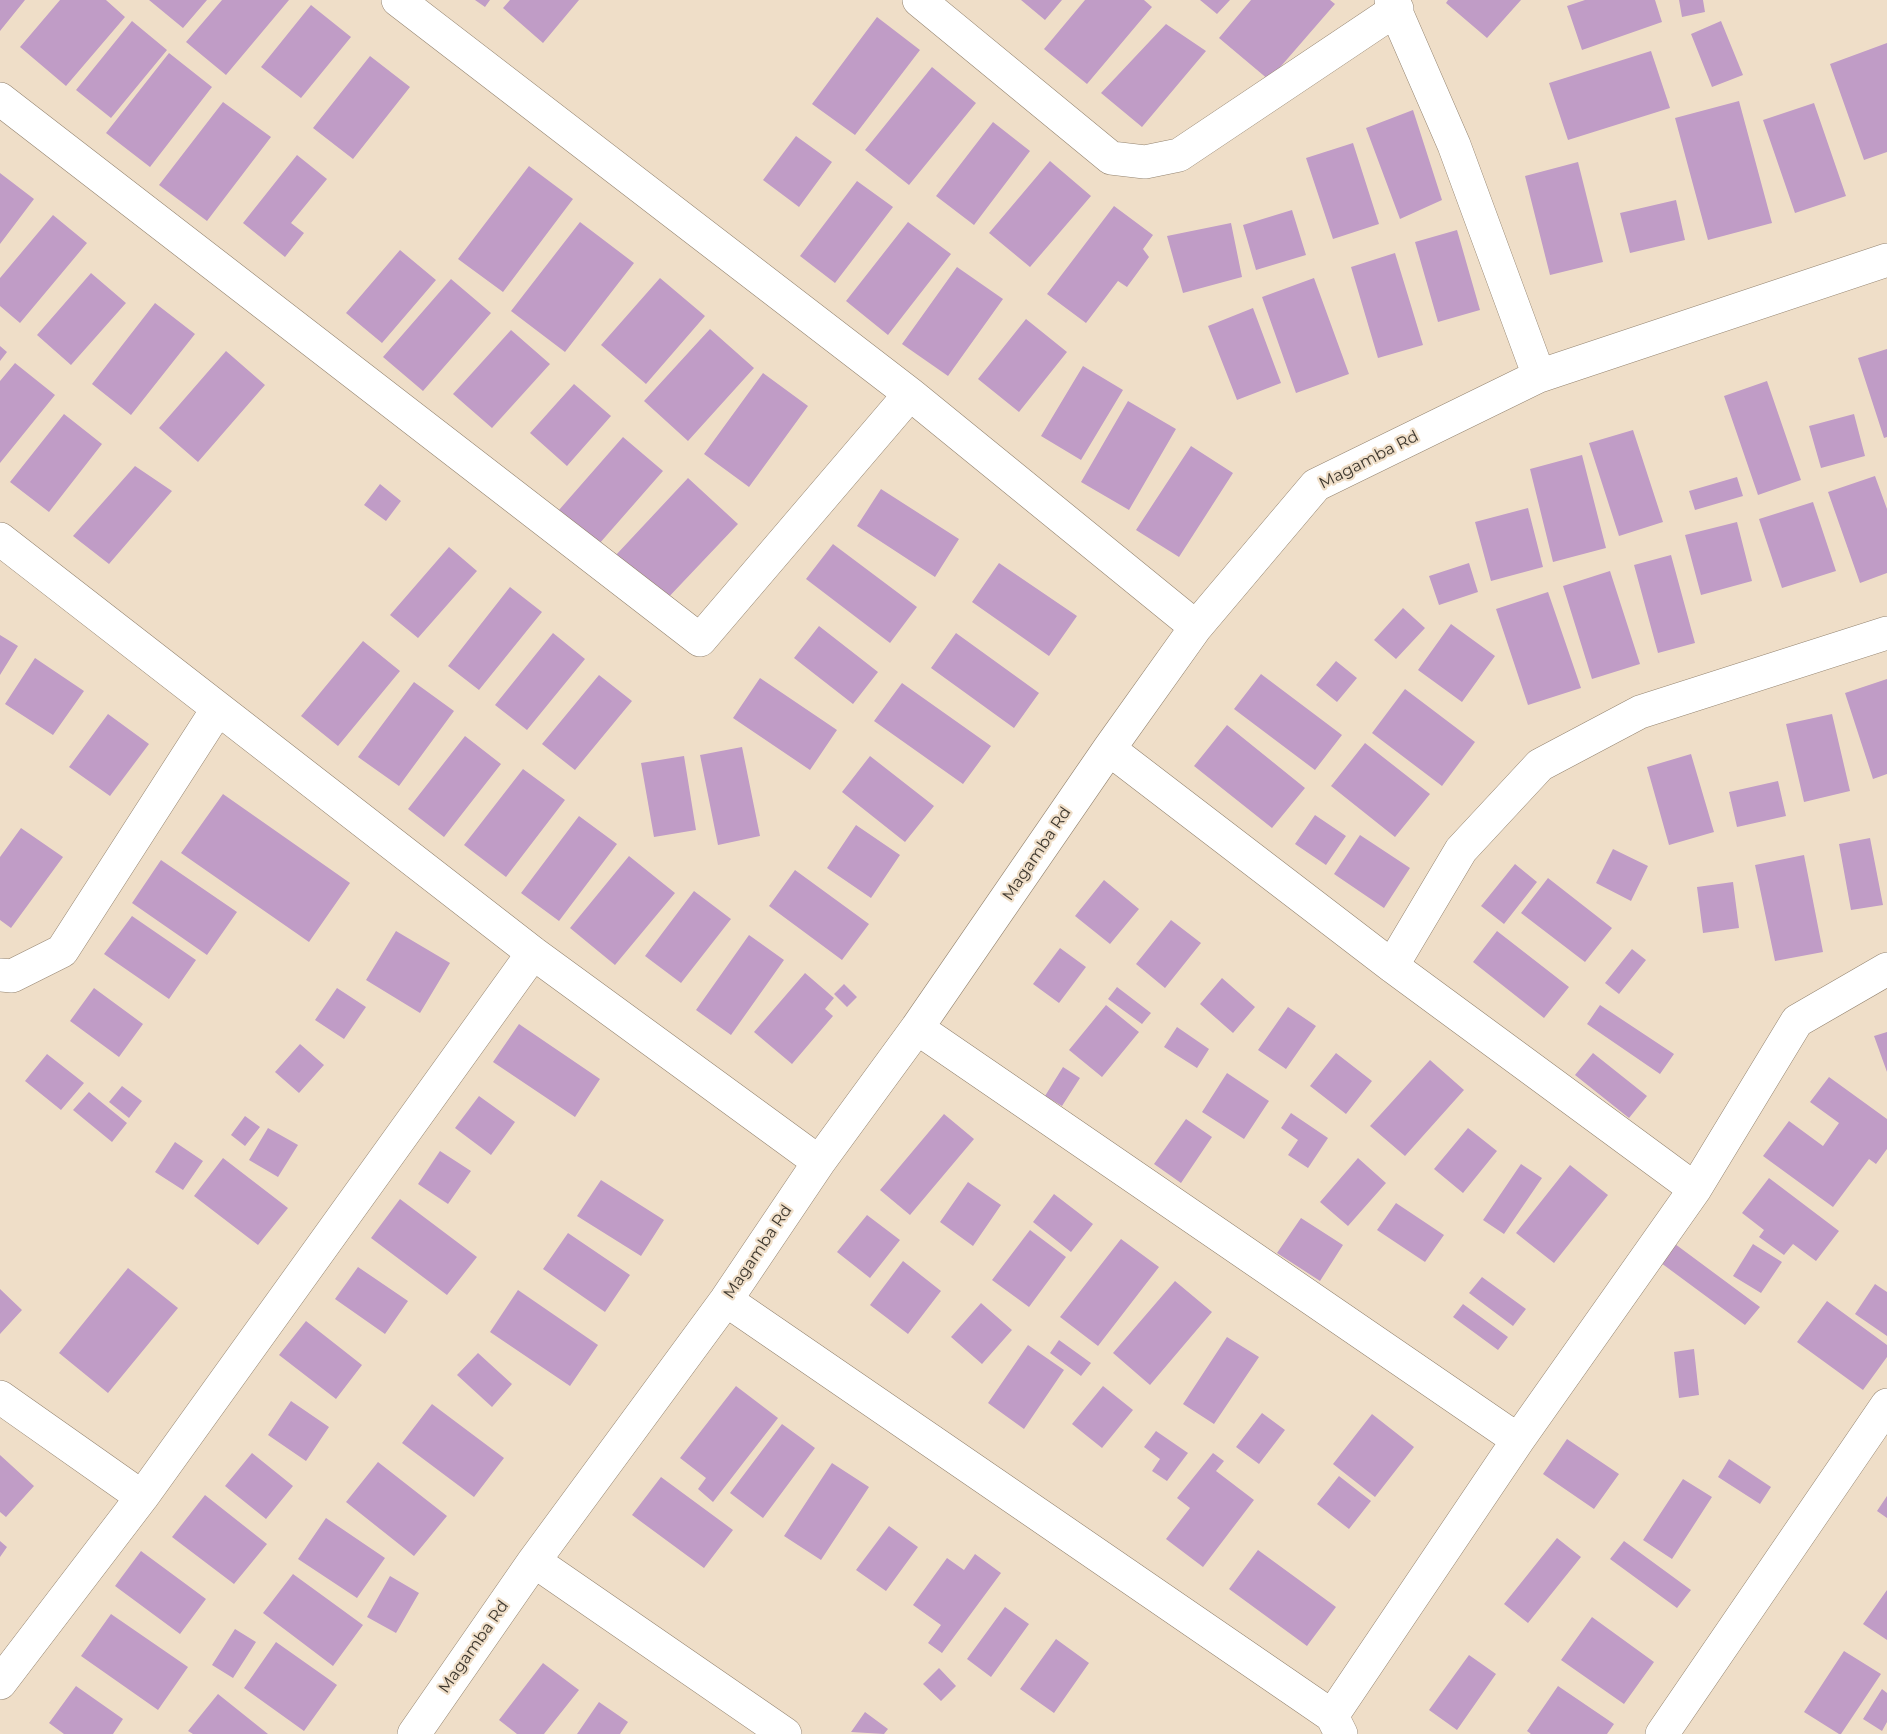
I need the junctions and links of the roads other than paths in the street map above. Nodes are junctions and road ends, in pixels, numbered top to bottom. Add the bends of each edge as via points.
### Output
1 (398, 0) edge
2 (919, 0) edge
3 (1394, 4) edge
4 (0, 99) edge
5 (1887, 260) edge
6 (1539, 376) junction
7 (910, 394) junction
8 (0, 539) edge
9 (1196, 627) junction
10 (1887, 633) edge
11 (217, 710) junction
12 (1109, 749) junction
13 (532, 953) junction
14 (1392, 966) junction
15 (1887, 969) edge
16 (0, 975) edge
17 (917, 1028) junction
18 (819, 1162) junction
19 (1695, 1189) junction
20 (726, 1300) junction
21 (0, 1397) edge
22 (1887, 1405) edge
23 (1518, 1440) junction
24 (142, 1497) junction
25 (534, 1561) junction
26 (0, 1683) edge
27 (1336, 1725) edge
28 (414, 1734) edge
29 (786, 1734) edge
30 (1662, 1734) edge

1 - 7 street
2 - 3 street via 1112,158 1145,162 1179,155
3 - 6 street via 1454,145
4 - 7 street via 699,640
5 - 6 street, Magamba Rd
6 - 9 street, Magamba Rd via 1316,485
7 - 9 street
8 - 11 street
9 - 12 street, Magamba Rd
10 - 14 street via 1640,712 1540,765 1461,850
11 - 13 street
11 - 16 street via 62,951 12,976
12 - 14 street
12 - 17 street, Magamba Rd
13 - 18 street
13 - 24 street
14 - 19 street
15 - 19 street via 1797,1020
17 - 18 street, Magamba Rd
17 - 23 street
18 - 20 street, Magamba Rd
19 - 23 street
20 - 25 street, Magamba Rd
20 - 27 street
21 - 24 street
22 - 30 street
23 - 27 street
24 - 26 street
25 - 28 street, Magamba Rd
25 - 29 street

